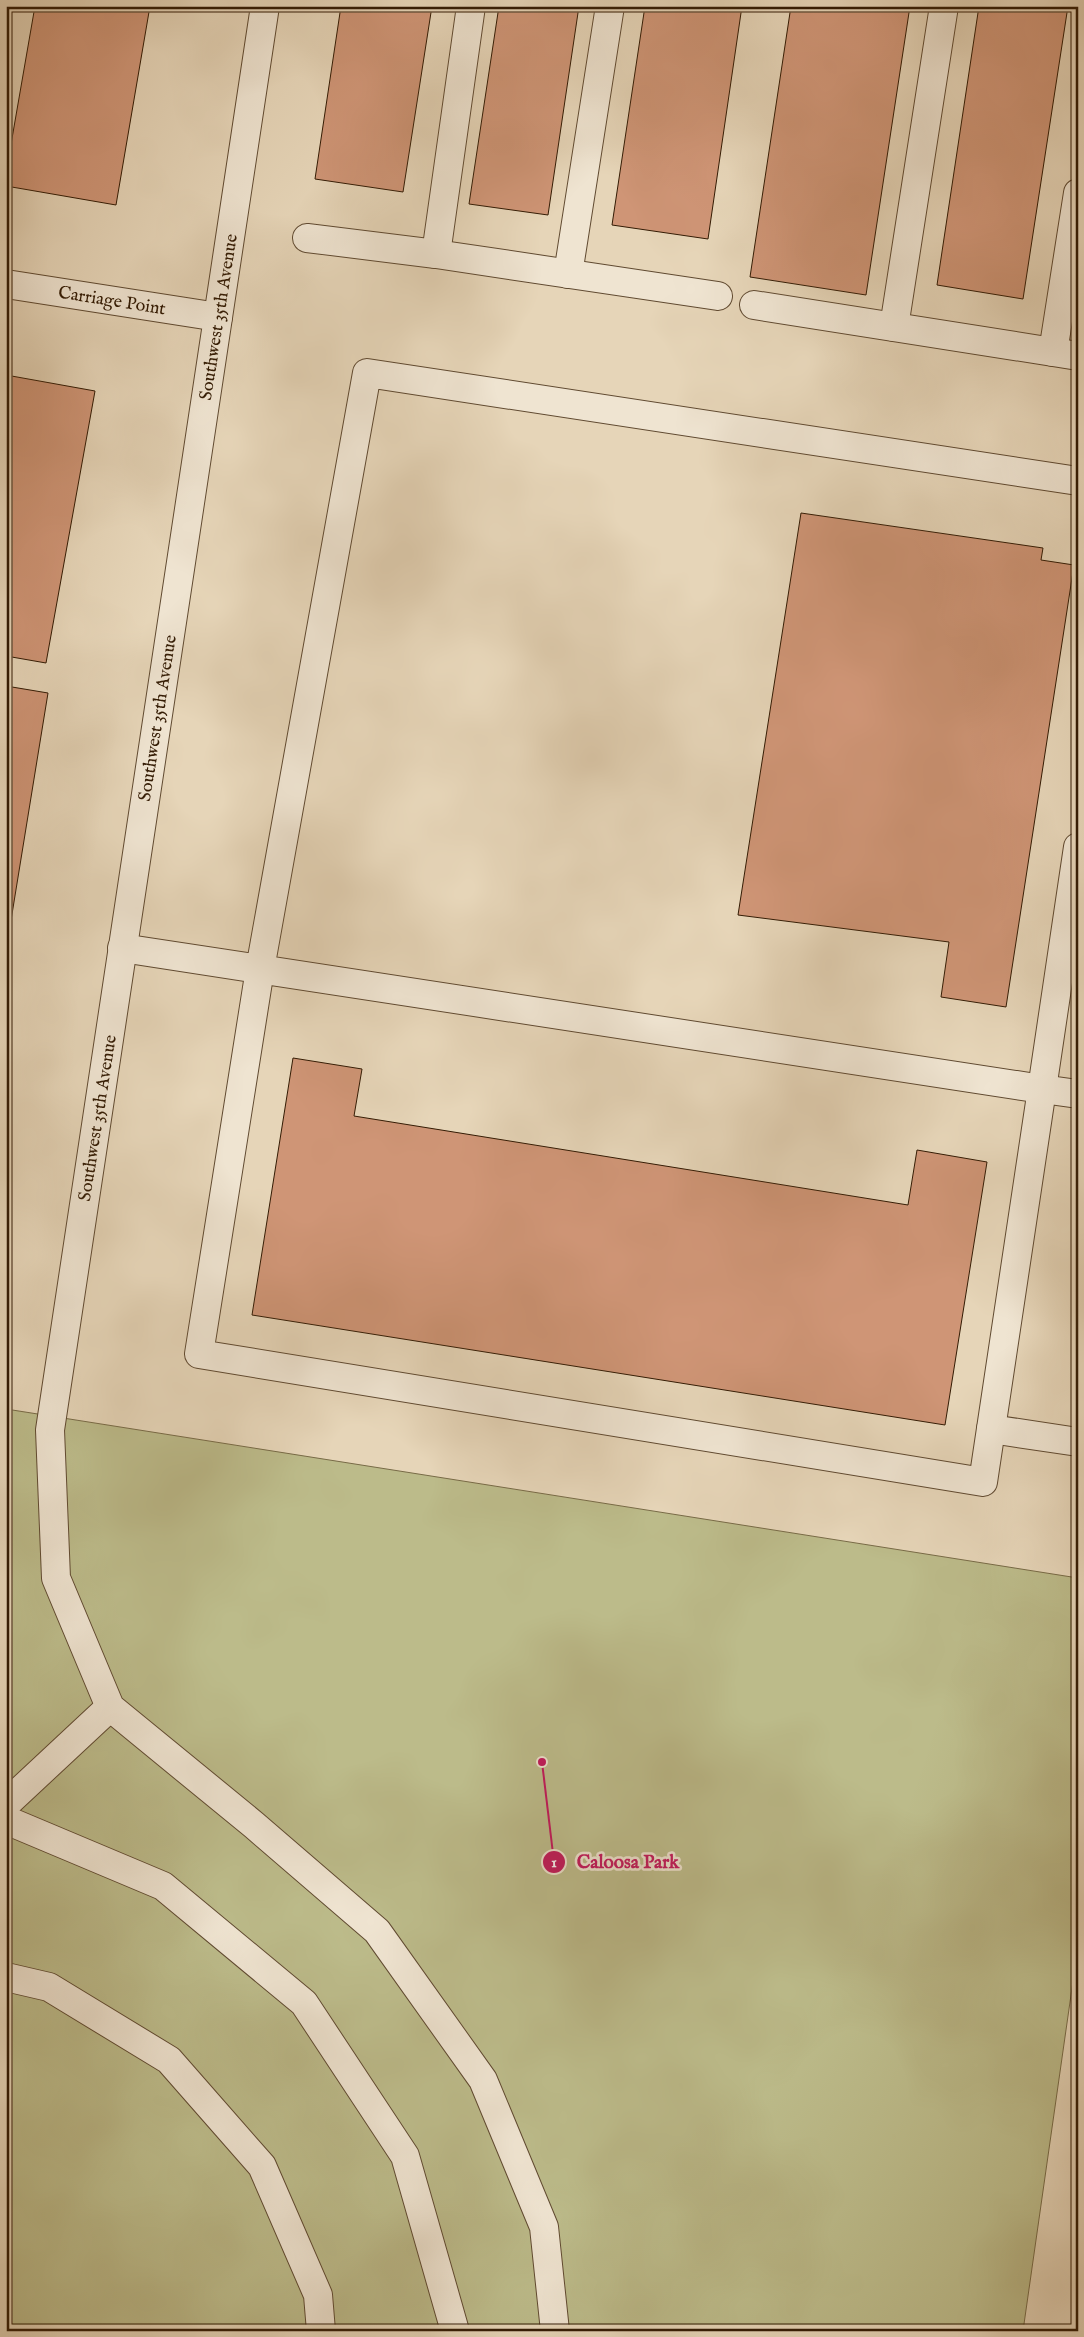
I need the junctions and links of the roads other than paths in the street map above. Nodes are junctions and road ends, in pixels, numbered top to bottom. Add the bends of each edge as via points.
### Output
1 (265, 6) edge
2 (471, 6) edge
3 (610, 6) edge
4 (944, 6) edge
5 (1078, 193) edge
6 (307, 238) dead end
7 (436, 254) junction
8 (568, 274) junction
9 (6, 284) edge
10 (718, 296) dead end
11 (754, 305) dead end
12 (218, 317) junction
13 (894, 327) junction
14 (1066, 354) edge
15 (1078, 481) edge
16 (1078, 847) edge
17 (122, 948) junction
18 (260, 970) junction
19 (1042, 1089) junction
20 (1078, 1094) edge
21 (991, 1429) junction
22 (1078, 1442) edge
23 (110, 1707) junction
24 (6, 1804) edge
25 (6, 1820) edge
26 (6, 1977) edge
27 (321, 2331) edge
28 (456, 2331) edge
29 (555, 2331) edge

1 - 12 street, Southwest 35th Avenue
2 - 7 street
3 - 8 street
4 - 13 street
5 - 14 street
6 - 7 street
7 - 8 street
8 - 10 street
9 - 12 street, Carriage Point
11 - 13 street
12 - 17 street, Southwest 35th Avenue
13 - 14 street
15 - 18 street via 367,373
16 - 19 street
17 - 18 street
17 - 23 street, Southwest 35th Avenue via 50,1430 56,1578
18 - 19 street
18 - 21 street via 199,1354 983,1482
19 - 20 street
19 - 21 street
21 - 22 street
23 - 24 street
23 - 29 street via 377,1931 483,2080 544,2226
25 - 28 street via 163,1886 304,2003 404,2156
26 - 27 street via 49,1987 169,2060 262,2166 318,2295

